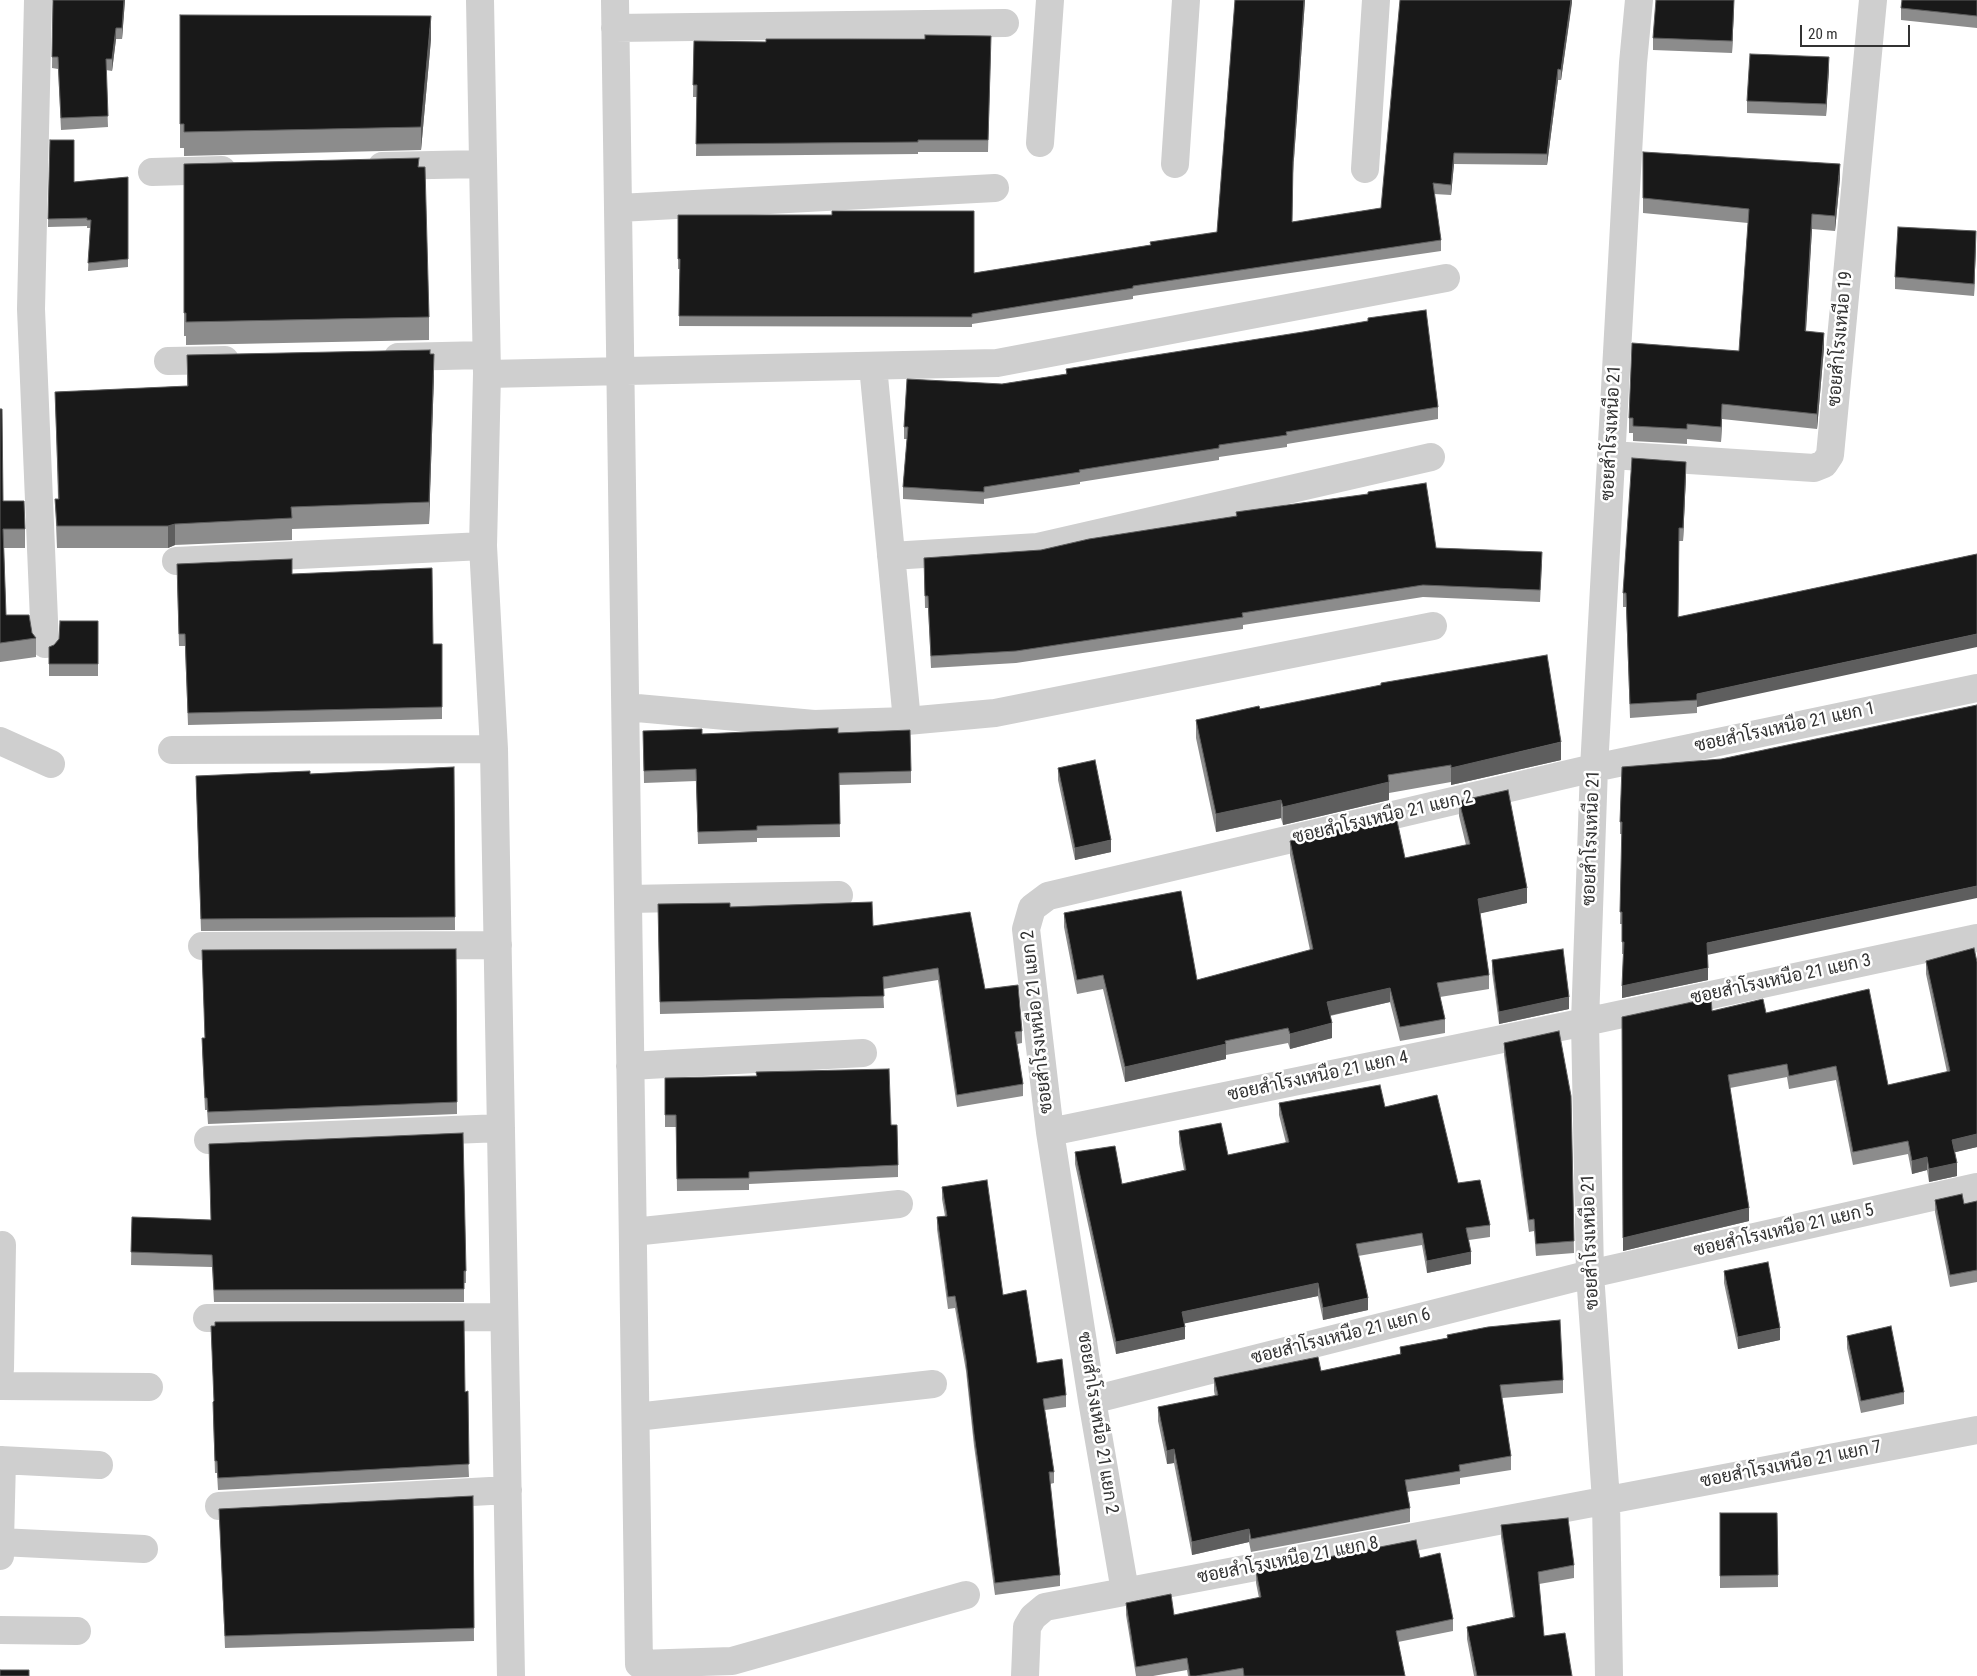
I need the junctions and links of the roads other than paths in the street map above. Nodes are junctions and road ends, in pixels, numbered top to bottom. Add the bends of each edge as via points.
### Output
1 (38, 0) edge
2 (480, 0) edge
3 (615, 0) edge
4 (1050, 0) edge
5 (1186, 0) edge
6 (1376, 0) edge
7 (1639, 0) edge
8 (1873, 0) edge
9 (1005, 23) dead end
10 (615, 28) junction
11 (1040, 143) dead end
12 (483, 164) junction
13 (1175, 164) dead end
14 (356, 167) edge
15 (250, 169) edge
16 (1365, 169) dead end
17 (152, 172) dead end
18 (995, 188) dead end
19 (619, 208) junction
20 (1446, 278) dead end
21 (377, 357) edge
22 (248, 360) edge
23 (168, 361) dead end
24 (487, 364) junction
25 (873, 366) junction
26 (621, 371) junction
27 (1611, 455) junction
28 (1431, 456) dead end
29 (483, 546) junction
30 (892, 556) junction
31 (176, 561) dead end
32 (1433, 626) dead end
33 (45, 644) dead end
34 (1977, 688) edge
35 (626, 707) junction
36 (907, 720) junction
37 (0, 741) edge
38 (494, 749) junction
39 (172, 750) dead end
40 (51, 764) dead end
41 (1594, 768) junction
42 (839, 895) dead end
43 (628, 899) junction
44 (1977, 938) edge
45 (498, 945) junction
46 (202, 946) dead end
47 (1585, 1022) junction
48 (864, 1053) dead end
49 (630, 1066) junction
50 (501, 1128) junction
51 (1050, 1132) junction
52 (208, 1140) dead end
53 (1977, 1187) edge
54 (899, 1204) dead end
55 (633, 1232) junction
56 (2, 1246) dead end
57 (1590, 1274) junction
58 (504, 1316) junction
59 (207, 1318) dead end
60 (0, 1369) edge
61 (934, 1384) dead end
62 (0, 1386) edge
63 (149, 1387) dead end
64 (1092, 1400) junction
65 (636, 1417) junction
66 (1977, 1430) edge
67 (1, 1460) edge
68 (99, 1465) dead end
69 (508, 1490) junction
70 (1606, 1500) junction
71 (219, 1506) dead end
72 (0, 1542) edge
73 (144, 1549) dead end
74 (0, 1556) edge
75 (1126, 1592) junction
76 (966, 1595) dead end
77 (0, 1630) edge
78 (77, 1631) dead end
79 (511, 1676) edge
80 (1025, 1676) edge
81 (1609, 1676) edge

1 - 33 street via 32,309
2 - 12 street
3 - 10 street
4 - 11 street
5 - 13 street
6 - 16 street
7 - 27 street, ซอยสำโรงเหนือ 21
8 - 27 street, ซอยสำโรงเหนือ 19 via 1830,455 1824,464 1814,468
9 - 10 street
10 - 19 street
12 - 14 street
12 - 24 street
15 - 17 street
18 - 19 street
19 - 26 street
20 - 25 street via 997,363
21 - 24 street
22 - 23 street
24 - 26 street
24 - 29 street
25 - 26 street
25 - 30 street
26 - 35 street
27 - 41 street, ซอยสำโรงเหนือ 21
28 - 30 street via 1038,547
29 - 31 street
29 - 38 street
30 - 36 street
32 - 36 street via 995,713
34 - 41 street, ซอยสำโรงเหนือ 21 แยก 1
35 - 36 street via 814,724
35 - 43 street
37 - 40 street
38 - 39 street
38 - 45 street
41 - 47 street, ซอยสำโรงเหนือ 21
41 - 51 street, ซอยสำโรงเหนือ 21 แยก 2 via 1048,896 1032,908 1026,929
42 - 43 street
43 - 49 street
44 - 47 street, ซอยสำโรงเหนือ 21 แยก 3
45 - 46 street
45 - 50 street
47 - 51 street, ซอยสำโรงเหนือ 21 แยก 4
47 - 57 street, ซอยสำโรงเหนือ 21
48 - 49 street
49 - 55 street
50 - 52 street
50 - 58 street
51 - 64 street, ซอยสำโรงเหนือ 21 แยก 2
53 - 57 street, ซอยสำโรงเหนือ 21 แยก 5
54 - 55 street
55 - 65 street
56 - 60 street
57 - 64 street, ซอยสำโรงเหนือ 21 แยก 6
57 - 70 street, ซอยสำโรงเหนือ 21
58 - 59 street
58 - 69 street
61 - 65 street
62 - 63 street
64 - 75 street, ซอยสำโรงเหนือ 21 แยก 2
65 - 76 street via 639,1664 732,1661
66 - 70 street, ซอยสำโรงเหนือ 21 แยก 7
67 - 68 street
67 - 72 street
69 - 71 street
69 - 79 street
70 - 75 street, ซอยสำโรงเหนือ 21 แยก 8
70 - 81 street, ซอยสำโรงเหนือ 21
72 - 73 street
72 - 74 street
75 - 80 street, ซอยสำโรงเหนือ 21 แยก 8 via 1045,1607 1027,1627
77 - 78 street

